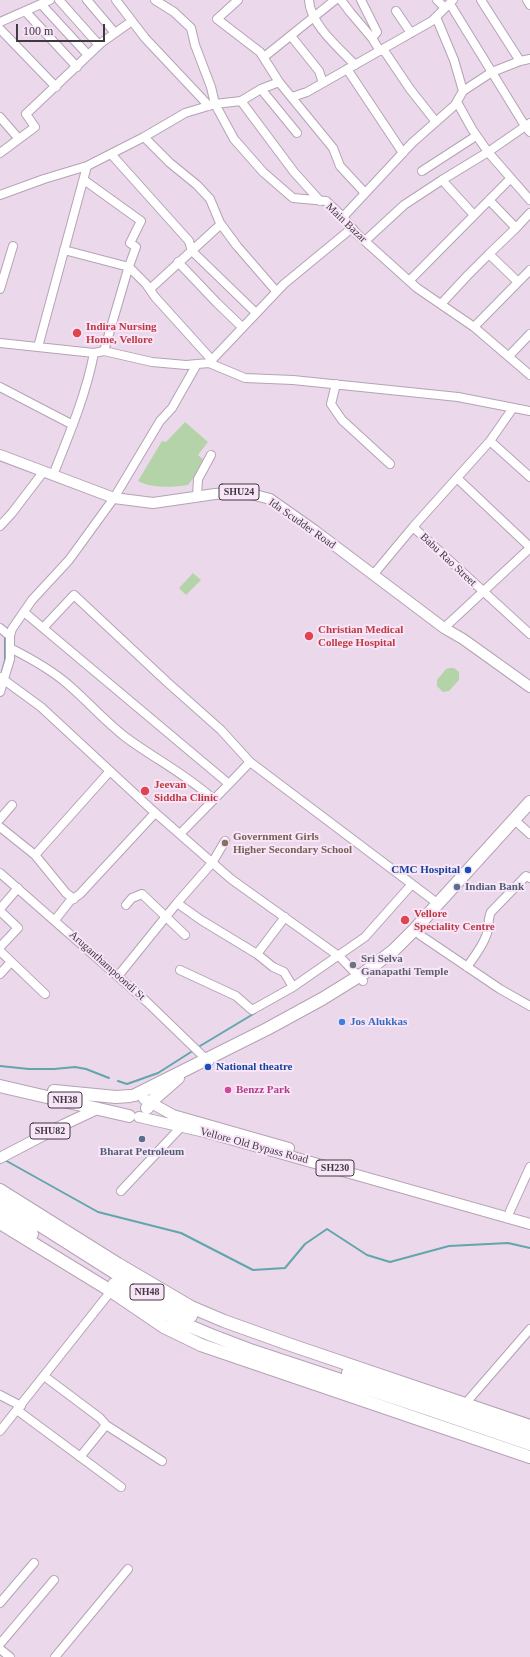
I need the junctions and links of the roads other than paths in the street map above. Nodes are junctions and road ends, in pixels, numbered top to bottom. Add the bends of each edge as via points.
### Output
1 (50, 0) edge
2 (59, 0) edge
3 (87, 0) edge
4 (116, 0) edge
5 (155, 0) edge
6 (238, 0) edge
7 (309, 0) edge
8 (335, 0) edge
9 (341, 0) edge
10 (361, 0) edge
11 (437, 0) edge
12 (481, 0) edge
13 (527, 0) edge
14 (41, 4) junction
15 (449, 4) edge
16 (530, 6) edge
17 (25, 11) junction
18 (396, 11) dead end
19 (313, 17) junction
20 (436, 17) junction
21 (132, 21) junction
22 (0, 22) edge
23 (0, 29) edge
24 (115, 33) junction
25 (411, 33) junction
26 (290, 36) junction
27 (372, 38) junction
28 (99, 45) junction
29 (382, 50) junction
30 (88, 55) junction
31 (264, 57) junction
32 (530, 59) edge
33 (520, 61) junction
34 (355, 65) junction
35 (76, 67) junction
36 (347, 69) junction
37 (492, 72) junction
38 (279, 82) junction
39 (323, 83) junction
40 (56, 87) junction
41 (261, 89) junction
42 (463, 91) junction
43 (292, 97) junction
44 (241, 101) junction
45 (457, 102) junction
46 (212, 105) junction
47 (0, 117) edge
48 (436, 122) junction
49 (528, 127) edge
50 (297, 133) dead end
51 (476, 136) junction
52 (144, 137) junction
53 (19, 139) junction
54 (488, 152) junction
55 (0, 153) edge
56 (403, 153) junction
57 (111, 154) junction
58 (88, 166) junction
59 (422, 171) dead end
60 (511, 178) junction
61 (84, 180) junction
62 (442, 180) junction
63 (365, 193) junction
64 (0, 195) edge
65 (489, 200) junction
66 (530, 200) edge
67 (320, 201) junction
68 (530, 213) edge
69 (474, 215) junction
70 (343, 217) junction
71 (221, 224) junction
72 (352, 228) junction
73 (516, 228) junction
74 (365, 241) junction
75 (13, 246) dead end
76 (64, 250) junction
77 (192, 251) junction
78 (489, 254) junction
79 (178, 262) junction
80 (129, 267) junction
81 (530, 270) edge
82 (409, 281) junction
83 (518, 282) junction
84 (0, 289) edge
85 (150, 289) junction
86 (276, 292) junction
87 (441, 304) junction
88 (256, 313) junction
89 (242, 327) junction
90 (474, 327) junction
91 (530, 334) edge
92 (0, 343) edge
93 (38, 347) junction
94 (104, 351) junction
95 (94, 353) junction
96 (509, 356) junction
97 (210, 361) junction
98 (197, 364) junction
99 (530, 375) edge
100 (336, 384) junction
101 (0, 387) edge
102 (512, 408) junction
103 (530, 411) edge
104 (73, 426) junction
105 (490, 441) junction
106 (0, 455) edge
107 (212, 455) dead end
108 (390, 464) dead end
109 (48, 473) junction
110 (530, 477) edge
111 (458, 479) junction
112 (197, 496) junction
113 (114, 498) junction
114 (0, 526) edge
115 (413, 527) junction
116 (530, 547) edge
117 (523, 555) junction
118 (530, 560) edge
119 (372, 575) junction
120 (483, 592) junction
121 (24, 612) junction
122 (0, 628) edge
123 (42, 628) junction
124 (444, 628) junction
125 (530, 634) edge
126 (10, 636) junction
127 (10, 648) junction
128 (2, 679) edge
129 (530, 687) edge
130 (0, 692) edge
131 (530, 695) edge
132 (250, 762) junction
133 (110, 771) junction
134 (229, 784) junction
135 (213, 799) junction
136 (530, 802) edge
137 (12, 805) dead end
138 (530, 812) edge
139 (155, 813) junction
140 (0, 819) edge
141 (519, 824) junction
142 (0, 827) edge
143 (180, 834) junction
144 (530, 834) edge
145 (225, 841) dead end
146 (35, 854) junction
147 (212, 863) junction
148 (0, 873) edge
149 (530, 878) edge
150 (412, 884) junction
151 (18, 888) junction
152 (74, 899) junction
153 (177, 903) junction
154 (437, 903) junction
155 (126, 905) dead end
156 (0, 910) edge
157 (165, 917) junction
158 (285, 917) junction
159 (54, 920) junction
160 (185, 935) dead end
161 (420, 935) junction
162 (0, 947) edge
163 (0, 951) edge
164 (258, 954) junction
165 (337, 955) junction
166 (12, 962) junction
167 (467, 967) junction
168 (180, 970) dead end
169 (0, 974) edge
170 (118, 976) junction
171 (361, 978) junction
172 (293, 987) junction
173 (45, 994) dead end
174 (530, 1006) edge
175 (208, 1061) junction
176 (0, 1080) edge
177 (0, 1086) edge
178 (139, 1105) junction
179 (98, 1109) junction
180 (181, 1127) junction
181 (2, 1157) edge
182 (530, 1167) edge
183 (0, 1190) edge
184 (121, 1191) dead end
185 (0, 1200) edge
186 (510, 1211) junction
187 (0, 1212) edge
188 (530, 1216) edge
189 (0, 1223) edge
190 (530, 1224) edge
191 (111, 1292) junction
192 (530, 1329) edge
193 (44, 1376) junction
194 (0, 1395) edge
195 (434, 1397) junction
196 (465, 1404) junction
197 (19, 1408) junction
198 (106, 1425) junction
199 (530, 1426) edge
200 (0, 1431) edge
201 (530, 1436) edge
202 (530, 1444) edge
203 (80, 1457) junction
204 (530, 1457) edge
205 (162, 1462) dead end
206 (121, 1487) dead end
207 (34, 1563) dead end
208 (128, 1569) dead end
209 (54, 1580) dead end
210 (0, 1603) edge
211 (0, 1644) edge
212 (0, 1649) edge
213 (10, 1657) edge
214 (55, 1657) edge

1 - 14 street
2 - 28 street
3 - 24 street
4 - 21 street
5 - 46 street, Main Bazar via 174,12 191,28 211,87
6 - 31 street via 217,19
7 - 19 street
8 - 19 street
9 - 27 street
10 - 27 street via 377,32
11 - 15 street
12 - 33 street
13 - 16 street
14 - 17 street
14 - 30 street
15 - 20 street
15 - 37 street
17 - 22 street
17 - 35 street
18 - 25 street
19 - 26 street
19 - 34 street
20 - 25 street
20 - 42 street via 454,60
21 - 24 street
21 - 46 street via 145,38
23 - 40 street
24 - 28 street
25 - 29 street
26 - 31 street
26 - 39 street via 319,71
27 - 29 street
28 - 30 street
29 - 34 street
29 - 48 street
30 - 35 street
31 - 38 street
32 - 33 street
33 - 37 street
34 - 36 street
35 - 40 street
36 - 39 street
36 - 56 street
37 - 42 street
37 - 49 street
38 - 41 street
38 - 43 street
39 - 43 street
40 - 53 street via 26,114 35,127
41 - 44 street
41 - 50 street
42 - 45 street
43 - 63 street via 333,148 340,166
44 - 46 street
44 - 67 street via 294,172
45 - 48 street
45 - 51 street
46 - 52 street via 185,113
46 - 67 street, Main Bazar via 234,139 263,172 293,198
47 - 53 street
48 - 56 street
49 - 54 street
51 - 54 street
51 - 59 street
52 - 57 street
52 - 71 street via 210,199
53 - 55 street
54 - 60 street
54 - 62 street
56 - 63 street
57 - 58 street
57 - 77 street via 189,241
58 - 61 street
58 - 64 street
60 - 65 street
60 - 66 street
61 - 76 street
61 - 80 street via 141,222 130,243 136,247
62 - 69 street
62 - 74 street via 404,205
63 - 70 street
65 - 69 street
65 - 73 street
67 - 70 street, Main Bazar via 326,201
68 - 73 street
69 - 82 street
70 - 72 street, Main Bazar
71 - 77 street
71 - 86 street
72 - 74 street, Main Bazar
72 - 86 street
73 - 78 street
74 - 82 street, Main Bazar
75 - 84 street
76 - 80 street
76 - 93 street
77 - 79 street
77 - 88 street
78 - 83 street
78 - 87 street
79 - 85 street
79 - 89 street
80 - 85 street
80 - 94 street
81 - 83 street
82 - 87 street, Main Bazar
83 - 90 street
85 - 97 street
86 - 88 street
87 - 90 street, Main Bazar
88 - 89 street
89 - 97 street
90 - 96 street, Main Bazar
91 - 96 street
92 - 93 street
93 - 95 street
94 - 95 street
94 - 98 street via 152,362
95 - 104 street via 89,380
96 - 99 street, Main Bazar
97 - 98 street
97 - 100 street via 245,378
98 - 113 street
100 - 102 street via 458,396
100 - 108 street via 331,404 342,420
101 - 104 street
102 - 103 street
102 - 105 street
104 - 109 street
105 - 110 street
105 - 111 street
106 - 109 main road, Ida Scudder Road / SHU24
107 - 112 street via 198,479
109 - 113 main road, Ida Scudder Road / SHU24
109 - 114 street
111 - 115 street
111 - 116 street
112 - 113 main road, Ida Scudder Road / SHU24 via 154,502
112 - 119 main road, Ida Scudder Road / SHU24 via 244,492 270,499
113 - 121 street via 69,560
115 - 119 street, Babu Rao Street
115 - 120 street, Babu Rao Street
116 - 117 street
117 - 118 street
117 - 120 street
119 - 124 main road, Ida Scudder Road / SHU24
120 - 124 street
120 - 125 street, Babu Rao Street
121 - 123 street
121 - 126 street
122 - 126 street
123 - 132 street via 74,595 221,730
123 - 134 street
124 - 129 main road, SHU24
124 - 131 main road, SHU24 via 474,655
126 - 127 street
127 - 128 street via 10,659
127 - 135 street via 30,658 70,686 122,735 198,785
128 - 130 street
128 - 133 street via 41,707
132 - 134 street
132 - 150 street
133 - 139 street
133 - 146 street
134 - 135 street
135 - 143 street
136 - 154 highway, NH38
137 - 140 street
138 - 141 highway, NH38
139 - 143 street
139 - 152 street
141 - 144 street
141 - 161 highway, NH38
142 - 146 street
143 - 147 street
145 - 147 street
146 - 152 street via 66,893
147 - 153 street
147 - 158 street
148 - 151 street, Aruganthampoondi St
149 - 167 street via 526,876 491,912 486,937
150 - 154 street
150 - 165 street via 365,937
151 - 156 street
151 - 159 street, Aruganthampoondi St
152 - 159 street
153 - 157 street
153 - 164 street
154 - 171 highway, NH38 via 394,950
155 - 157 street via 132,898 142,894
156 - 162 street via 18,928
157 - 160 street
157 - 170 street
158 - 164 street
158 - 165 street
159 - 170 street, Aruganthampoondi St
161 - 167 street
161 - 171 highway, NH38 via 390,961
163 - 166 street
164 - 172 street via 273,967 284,972
165 - 171 street
165 - 172 street
166 - 169 street
166 - 173 street
167 - 174 street
168 - 172 street via 236,996 252,1010
170 - 175 street, Aruganthampoondi St
171 - 175 highway, NH38 via 294,1022
175 - 178 highway, NH38
175 - 178 highway, NH38
176 - 178 highway, NH38 via 56,1092 116,1097
177 - 179 highway, NH38
178 - 179 highway, NH38
178 - 180 main road, Vellore Old Bypass Road / SH230
178 - 186 main road, Vellore Old Bypass Road / SH230
179 - 181 main road, SHU82 via 63,1124
180 - 184 street
180 - 190 main road, Vellore Old Bypass Road / SH230
182 - 186 street
183 - 195 highway via 191,1307
185 - 195 highway, NH48 via 131,1284 187,1314 257,1342
186 - 188 main road, Vellore Old Bypass Road / SH230
187 - 202 highway, NH48 via 59,1251 180,1322 253,1351
189 - 191 highway
191 - 193 street
191 - 204 highway via 164,1327 201,1345
192 - 196 street
193 - 197 street
193 - 198 street
194 - 197 street
195 - 196 highway
195 - 201 highway, NH48
196 - 199 highway
197 - 200 street
197 - 203 street
198 - 203 street
198 - 205 street
203 - 206 street
207 - 210 street
208 - 214 street
209 - 211 street
212 - 213 street

